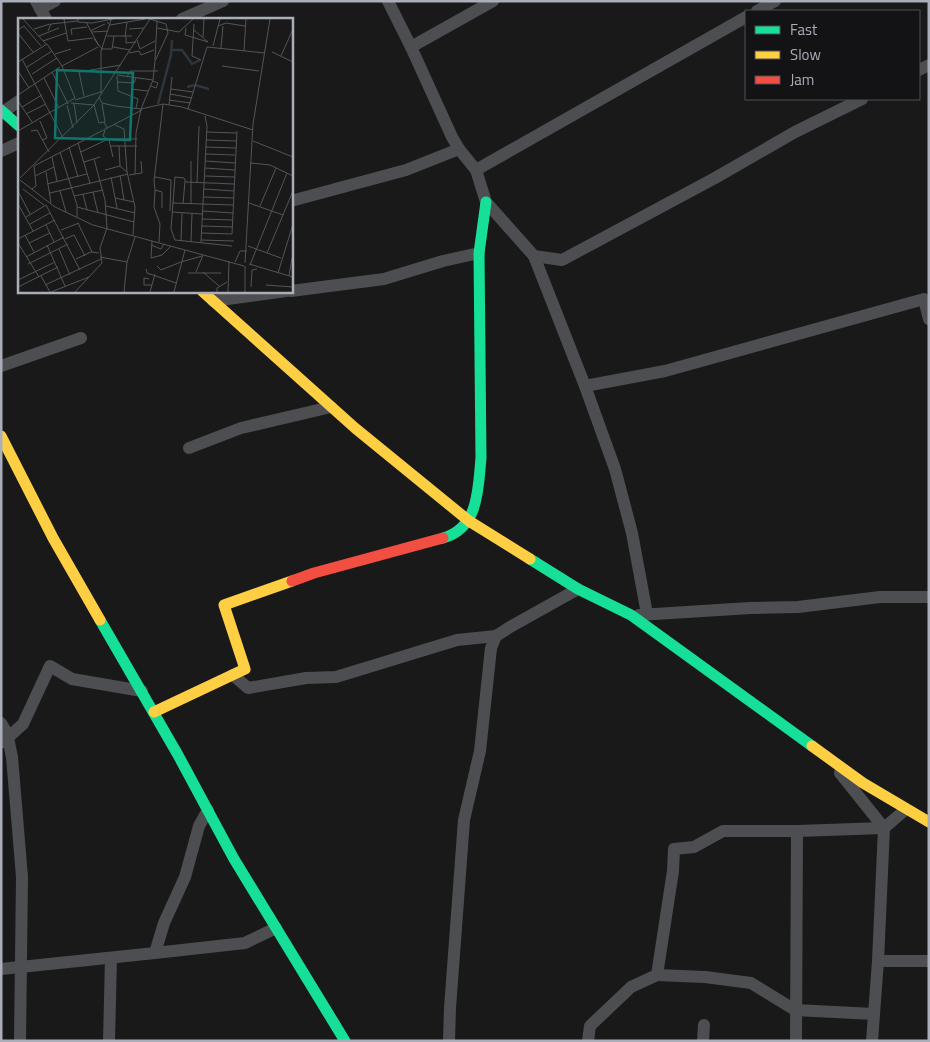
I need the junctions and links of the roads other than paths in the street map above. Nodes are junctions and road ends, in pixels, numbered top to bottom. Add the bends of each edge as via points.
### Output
1 (55, 1) edge
2 (223, 1) edge
3 (388, 1) edge
4 (493, 1) edge
5 (775, 1) edge
6 (41, 10) edge
7 (759, 10) edge
8 (184, 18) edge
9 (745, 18) edge
10 (411, 47) junction
11 (860, 100) edge
12 (18, 102) edge
13 (2, 111) edge
14 (18, 125) edge
15 (18, 143) edge
16 (459, 149) junction
17 (1, 151) edge
18 (476, 170) junction
19 (292, 201) edge
20 (486, 202) junction
21 (479, 253) junction
22 (534, 256) junction
23 (292, 290) edge
24 (203, 292) edge
25 (279, 292) edge
26 (213, 301) junction
27 (929, 319) edge
28 (80, 338) dead end
29 (1, 366) edge
30 (585, 386) junction
31 (331, 407) junction
32 (1, 436) edge
33 (189, 448) dead end
34 (469, 521) junction
35 (578, 588) junction
36 (929, 597) edge
37 (647, 614) junction
38 (631, 615) junction
39 (496, 636) junction
40 (233, 675) junction
41 (142, 691) junction
42 (154, 712) junction
43 (1, 723) edge
44 (4, 741) edge
45 (830, 759) junction
46 (208, 810) junction
47 (905, 810) junction
48 (929, 822) edge
49 (884, 828) junction
50 (797, 831) junction
51 (276, 928) junction
52 (155, 953) junction
53 (111, 958) junction
54 (878, 961) junction
55 (929, 961) edge
56 (21, 967) junction
57 (1, 969) edge
58 (657, 975) junction
59 (795, 1010) junction
60 (874, 1014) junction
61 (704, 1025) dead end
62 (20, 1041) edge
63 (109, 1041) edge
64 (345, 1041) edge
65 (449, 1041) edge
66 (588, 1041) edge
67 (703, 1041) edge
68 (796, 1041) edge
69 (872, 1041) edge

1 - 6 street
2 - 8 street
3 - 10 street
4 - 10 street
5 - 7 street
9 - 18 street
10 - 16 street
11 - 22 street via 795,132 562,260
12 - 13 street
13 - 14 street
15 - 17 street
16 - 18 street
16 - 19 street via 406,170
18 - 20 street
20 - 21 street
20 - 22 street
21 - 23 street via 384,279
21 - 34 street via 481,458 478,492
22 - 30 street
24 - 26 street
25 - 26 street
26 - 31 street
27 - 30 street via 924,299 665,371
28 - 29 street
30 - 37 street via 615,469 632,533
31 - 33 street via 241,428
31 - 34 street
32 - 41 street via 53,538
34 - 35 street
34 - 40 street via 449,536 314,573 224,605 245,669
35 - 38 street
35 - 39 street
36 - 37 street via 880,597 798,607
37 - 38 street
38 - 45 street
39 - 40 street via 457,640 336,676 248,688
39 - 65 street via 491,648 480,752 464,820
40 - 42 street
41 - 42 street
41 - 44 street via 72,679 50,666 23,724
42 - 46 street
43 - 44 street
44 - 56 street via 12,757 22,877
45 - 47 street
45 - 49 street
46 - 51 street
46 - 52 street via 199,826 185,878 164,923
47 - 48 street
47 - 49 street
49 - 50 street
49 - 54 street
50 - 58 street via 723,831 694,847 674,849
50 - 59 street
51 - 52 street via 245,943
51 - 64 street
52 - 53 street
53 - 56 street
53 - 63 street
54 - 55 street
54 - 60 street
56 - 57 street
56 - 62 street
58 - 59 street via 751,983
58 - 66 street via 631,987 590,1026
59 - 60 street
59 - 68 street
60 - 69 street
61 - 67 street

